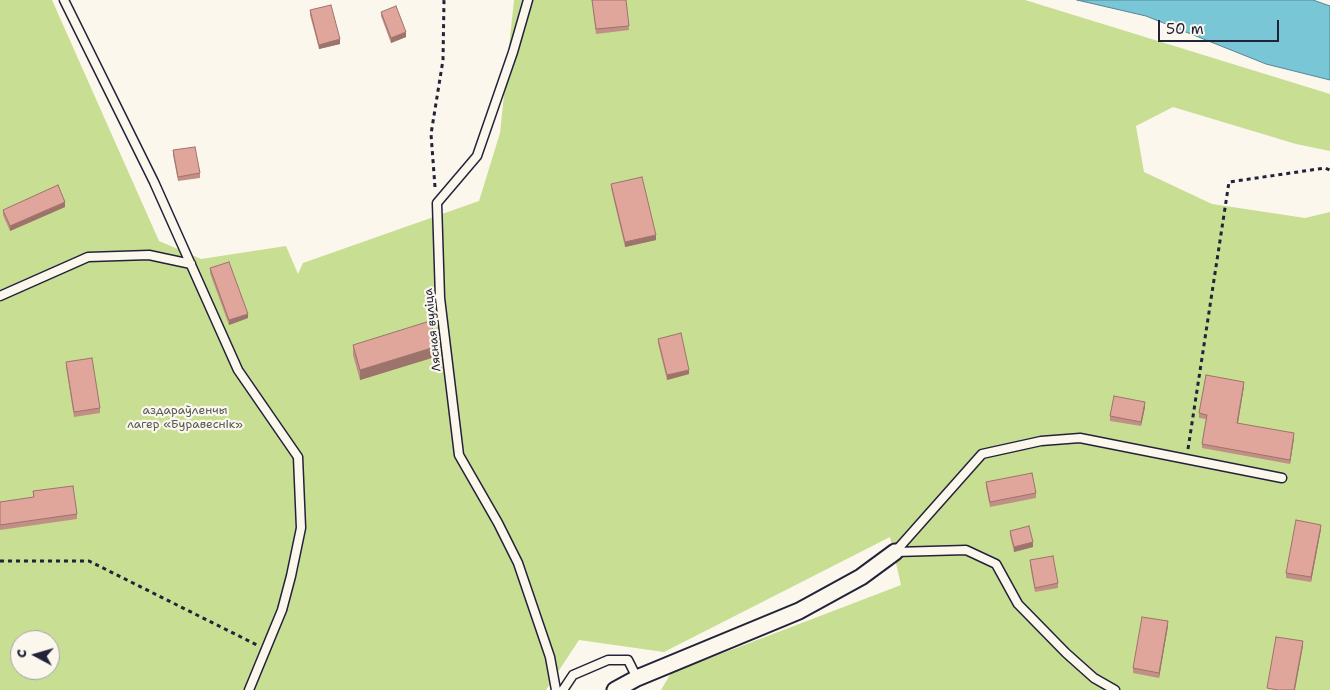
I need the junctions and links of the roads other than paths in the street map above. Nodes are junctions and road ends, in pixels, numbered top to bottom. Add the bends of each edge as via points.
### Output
1 (64, 0) edge
2 (528, 0) edge
3 (191, 264) junction
4 (0, 296) edge
5 (1282, 478) dead end
6 (895, 552) junction
7 (637, 678) junction
8 (250, 690) edge
9 (556, 690) edge
10 (563, 690) edge
11 (614, 690) edge
12 (1116, 690) edge

1 - 3 lane
2 - 9 lane, Лясная вуліца via 477,156 437,203 440,298 459,455 518,563 550,657
3 - 4 lane via 148,255 88,257
3 - 8 lane via 238,370 298,457 301,528 282,610
5 - 6 lane via 1080,438 1041,441 982,454
6 - 7 street via 860,577 799,611
6 - 12 lane via 966,550 996,564 1018,604 1094,678
7 - 10 lane via 628,660 608,660 573,676
7 - 11 street

